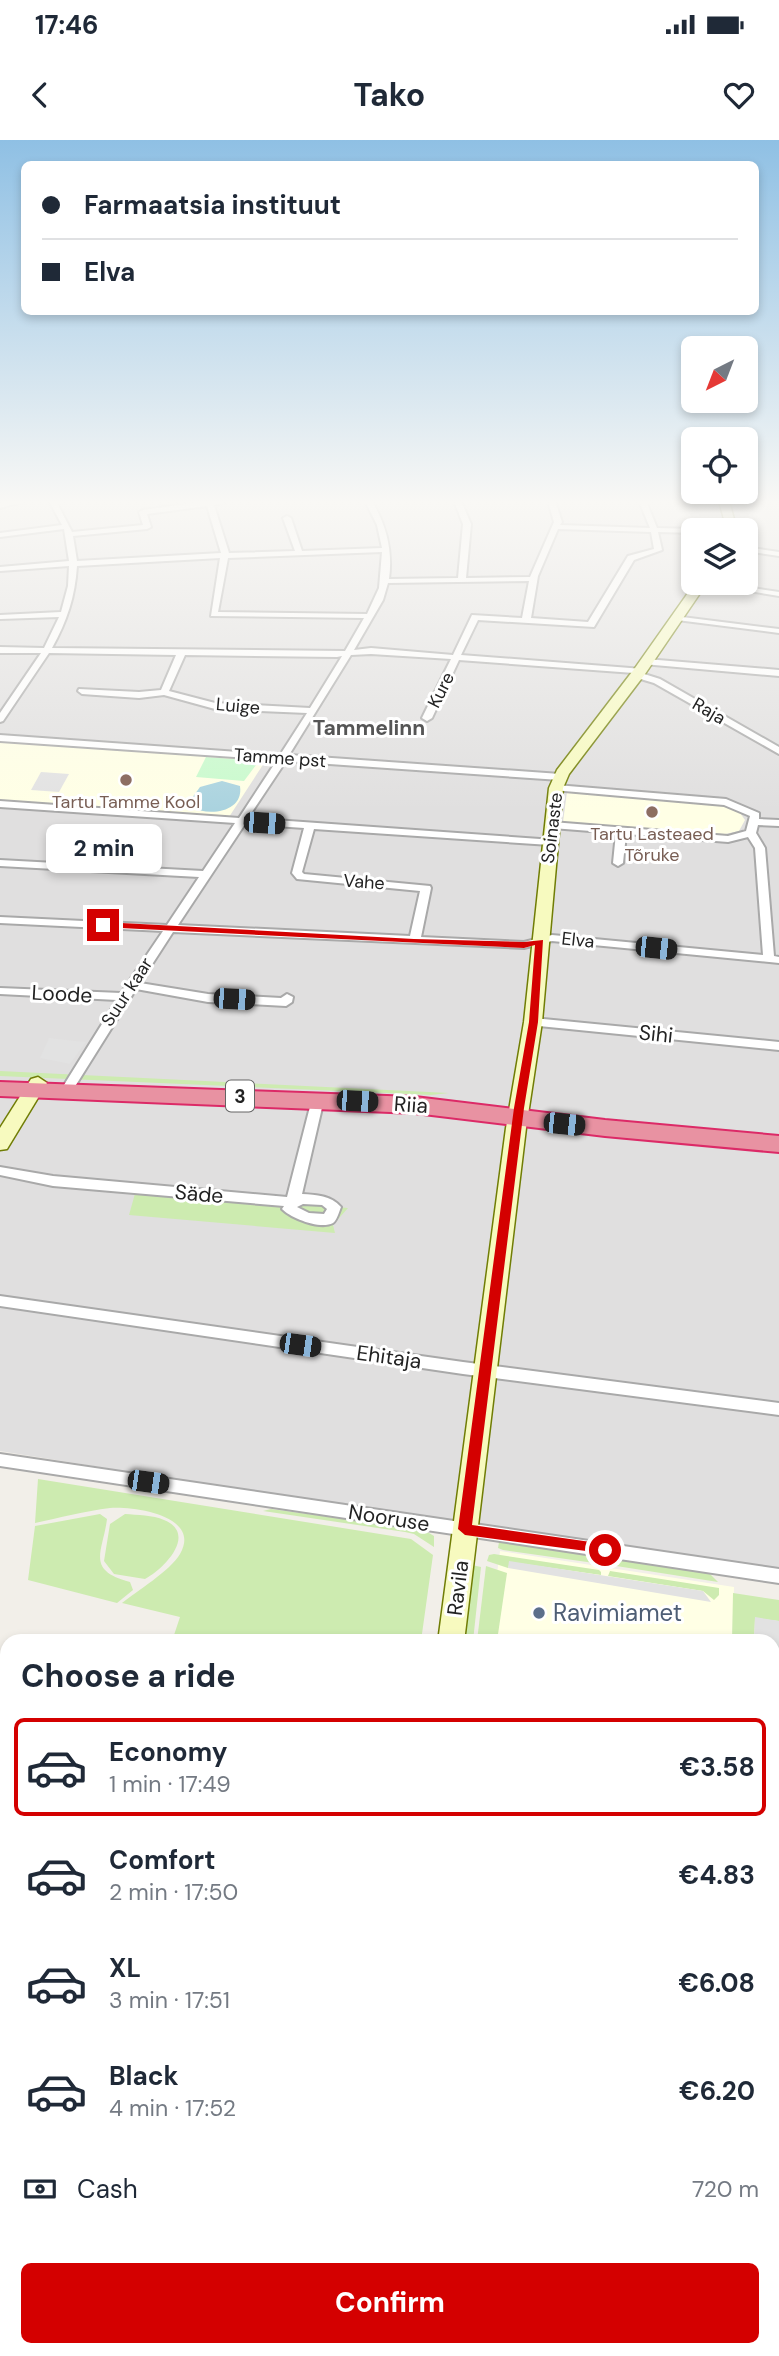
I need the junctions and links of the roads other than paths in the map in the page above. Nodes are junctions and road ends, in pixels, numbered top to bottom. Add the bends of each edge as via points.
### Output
1 (67, 604) edge
2 (216, 604) edge
3 (375, 604) edge
4 (529, 604) edge
5 (603, 604) edge
6 (687, 604) edge
7 (65, 614) junction
8 (370, 616) junction
9 (0, 617) edge
10 (677, 618) junction
11 (526, 621) junction
12 (779, 631) edge
13 (48, 649) junction
14 (0, 650) edge
15 (182, 651) junction
16 (349, 653) junction
17 (458, 656) junction
18 (641, 670) junction
19 (779, 673) edge
20 (82, 691) dead end
21 (164, 692) junction
22 (314, 711) junction
23 (427, 718) dead end
24 (0, 719) edge
25 (0, 738) edge
26 (779, 751) edge
27 (284, 759) junction
28 (558, 782) junction
29 (0, 804) edge
30 (241, 821) junction
31 (779, 824) edge
32 (552, 825) junction
33 (310, 826) junction
34 (753, 827) junction
35 (621, 831) junction
36 (550, 842) junction
37 (0, 863) edge
38 (618, 863) dead end
39 (205, 874) junction
40 (0, 920) edge
41 (168, 928) junction
42 (414, 941) junction
43 (540, 942) junction
44 (774, 960) edge
45 (133, 985) junction
46 (0, 991) edge
47 (125, 997) junction
48 (287, 997) dead end
49 (534, 1022) junction
50 (779, 1046) edge
51 (0, 1081) edge
52 (36, 1087) junction
53 (68, 1088) junction
54 (0, 1089) edge
55 (318, 1099) junction
56 (518, 1113) junction
57 (779, 1137) edge
58 (0, 1144) edge
59 (779, 1144) edge
60 (0, 1171) edge
61 (0, 1301) edge
62 (485, 1370) junction
63 (779, 1409) edge
64 (0, 1460) edge
65 (465, 1529) junction
66 (779, 1576) edge
67 (452, 1634) edge

1 - 7 street
2 - 8 street via 214,614
3 - 8 street, Suur kaar
4 - 11 street
5 - 11 street, Kure via 591,625
6 - 10 street, Soinaste
7 - 9 street
7 - 13 street
8 - 16 street, Suur kaar
10 - 12 street
10 - 18 street, Soinaste
11 - 17 street, Kure via 475,617
13 - 14 street
13 - 15 street
13 - 24 street
15 - 16 street
15 - 21 street
16 - 17 street
16 - 22 street, Suur kaar
17 - 18 street
17 - 23 street, Kure
18 - 19 street
18 - 26 street, Raja
18 - 28 street, Soinaste
20 - 21 street, Luige
21 - 22 street, Luige via 215,706
22 - 27 street, Suur kaar
25 - 27 street, Tamme pst
27 - 28 street, Tamme pst
27 - 30 street, Suur kaar
28 - 32 street, Soinaste
28 - 34 street, Tamme pst via 726,802 755,815
29 - 30 street
30 - 33 street
30 - 39 street, Suur kaar
31 - 34 street
32 - 35 street
32 - 36 street, Soinaste
33 - 36 street
33 - 42 street, Vahe via 297,873 301,877 426,888
34 - 35 street via 728,839
34 - 44 street via 760,848
35 - 38 street
36 - 43 street, Soinaste
37 - 39 street
39 - 41 street, Suur kaar
40 - 41 street, Elva
41 - 42 street, Elva
41 - 45 street, Suur kaar
42 - 43 street, Elva
43 - 44 street, Elva via 552,938
43 - 49 street, Soinaste
45 - 47 street, Suur kaar
45 - 48 street via 208,998 286,1002
46 - 47 street, Loode
47 - 53 street, Suur kaar
49 - 50 street, Sihi
49 - 56 street, Soinaste
51 - 52 highway, Riia / 3
52 - 53 highway, Riia / 3
52 - 54 highway, Riia / 3
52 - 58 street
53 - 55 highway, Riia / 3
53 - 56 highway, Riia / 3 via 378,1095
55 - 56 highway, Riia / 3
55 - 60 street, Säde via 293,1202 53,1181
56 - 57 highway, Riia / 3
56 - 59 highway, Riia / 3
56 - 62 street, Ravila
61 - 62 street, Ehitaja
62 - 63 street, Ehitaja
62 - 65 street, Ravila
64 - 65 street, Nooruse
65 - 66 street, Nooruse
65 - 67 street, Ravila

